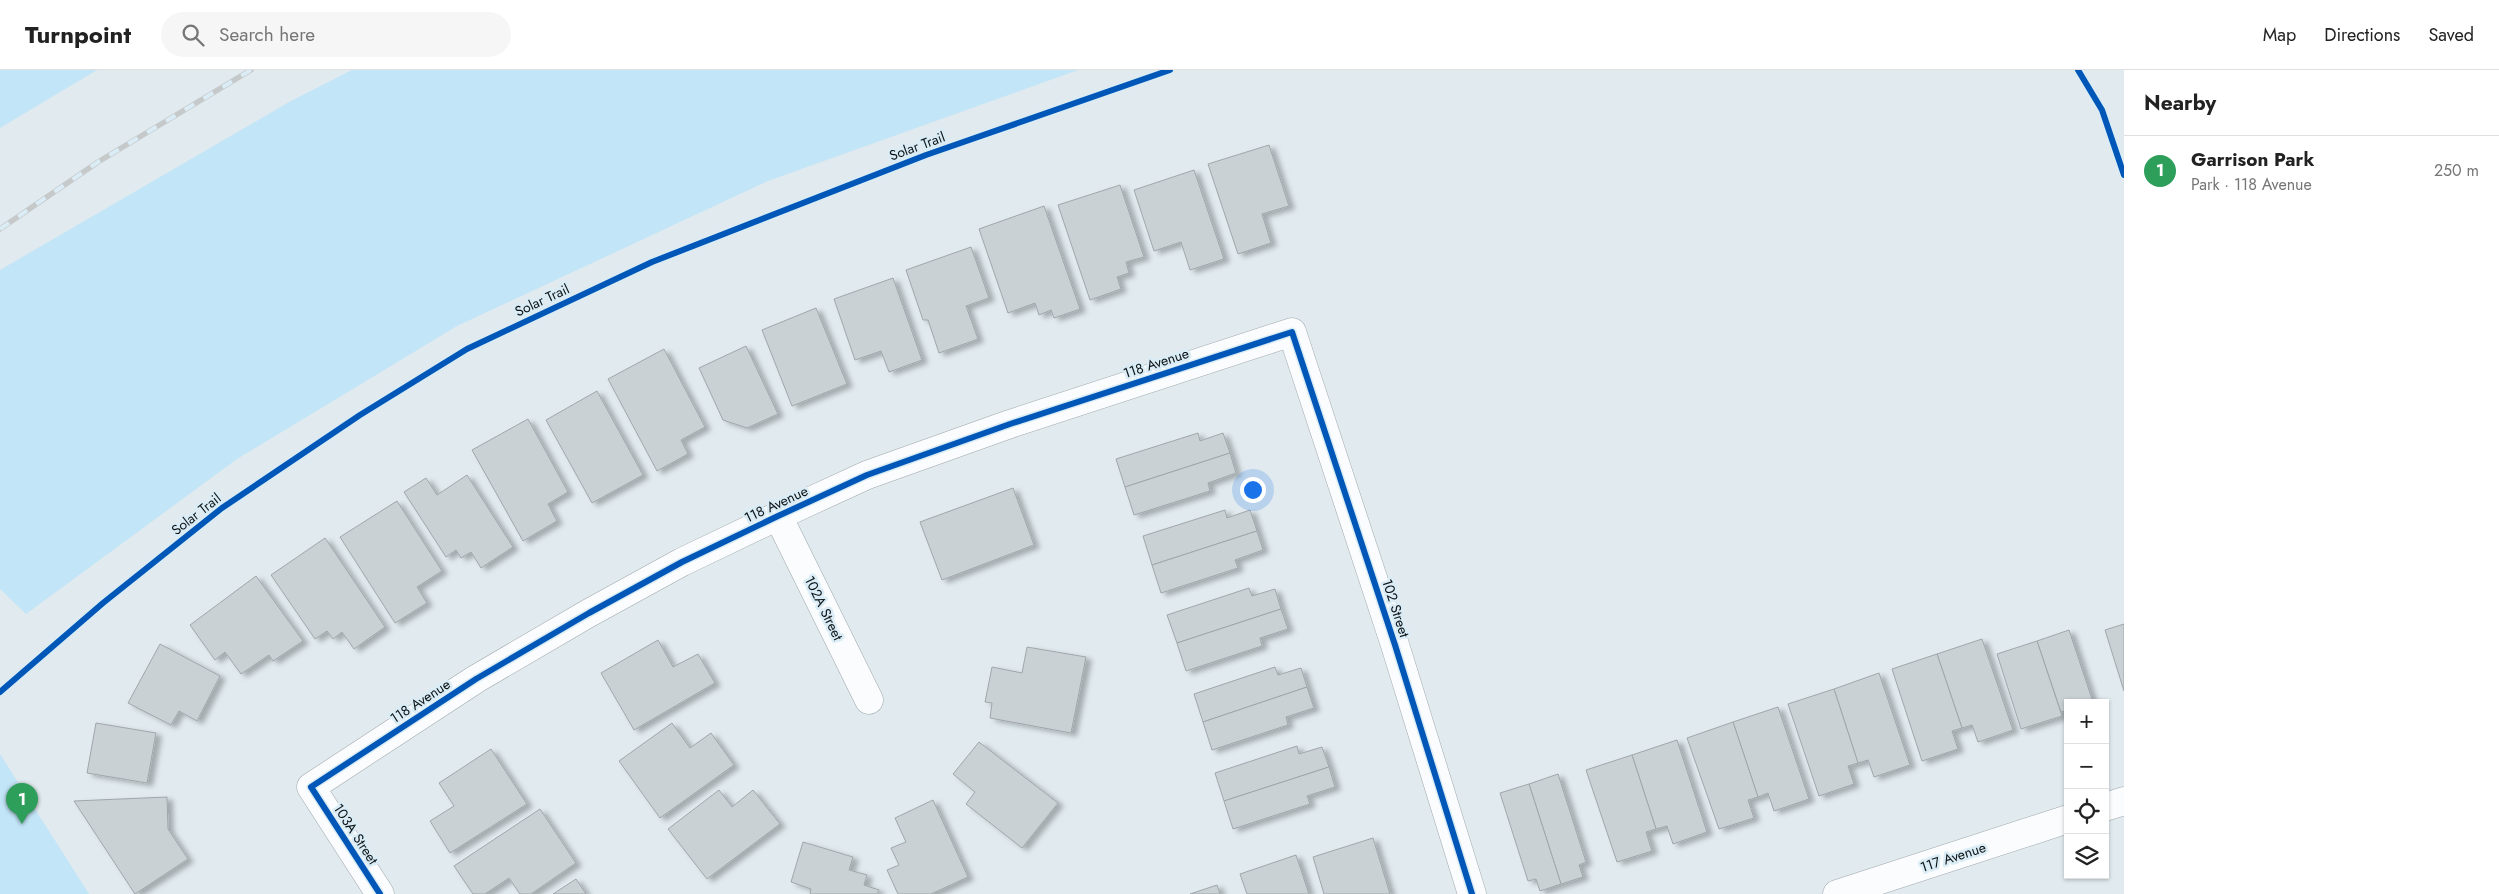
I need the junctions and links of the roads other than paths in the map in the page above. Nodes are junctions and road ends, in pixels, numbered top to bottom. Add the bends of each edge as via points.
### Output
1 (1292, 332) joint
2 (778, 516) junction
3 (869, 700) dead end
4 (310, 787) joint
5 (2124, 801) edge
6 (2109, 806) edge
7 (2064, 820) edge
8 (380, 894) edge
9 (1472, 894) edge
10 (1838, 894) edge

1 - 2 street, 118 Avenue via 1010,424 876,472
1 - 9 street, 102 Street via 1395,645
2 - 3 street, 102A Street
2 - 4 street, 118 Avenue via 682,562 589,613 476,679
4 - 8 street, 103A Street
5 - 6 street
7 - 10 street, 117 Avenue

